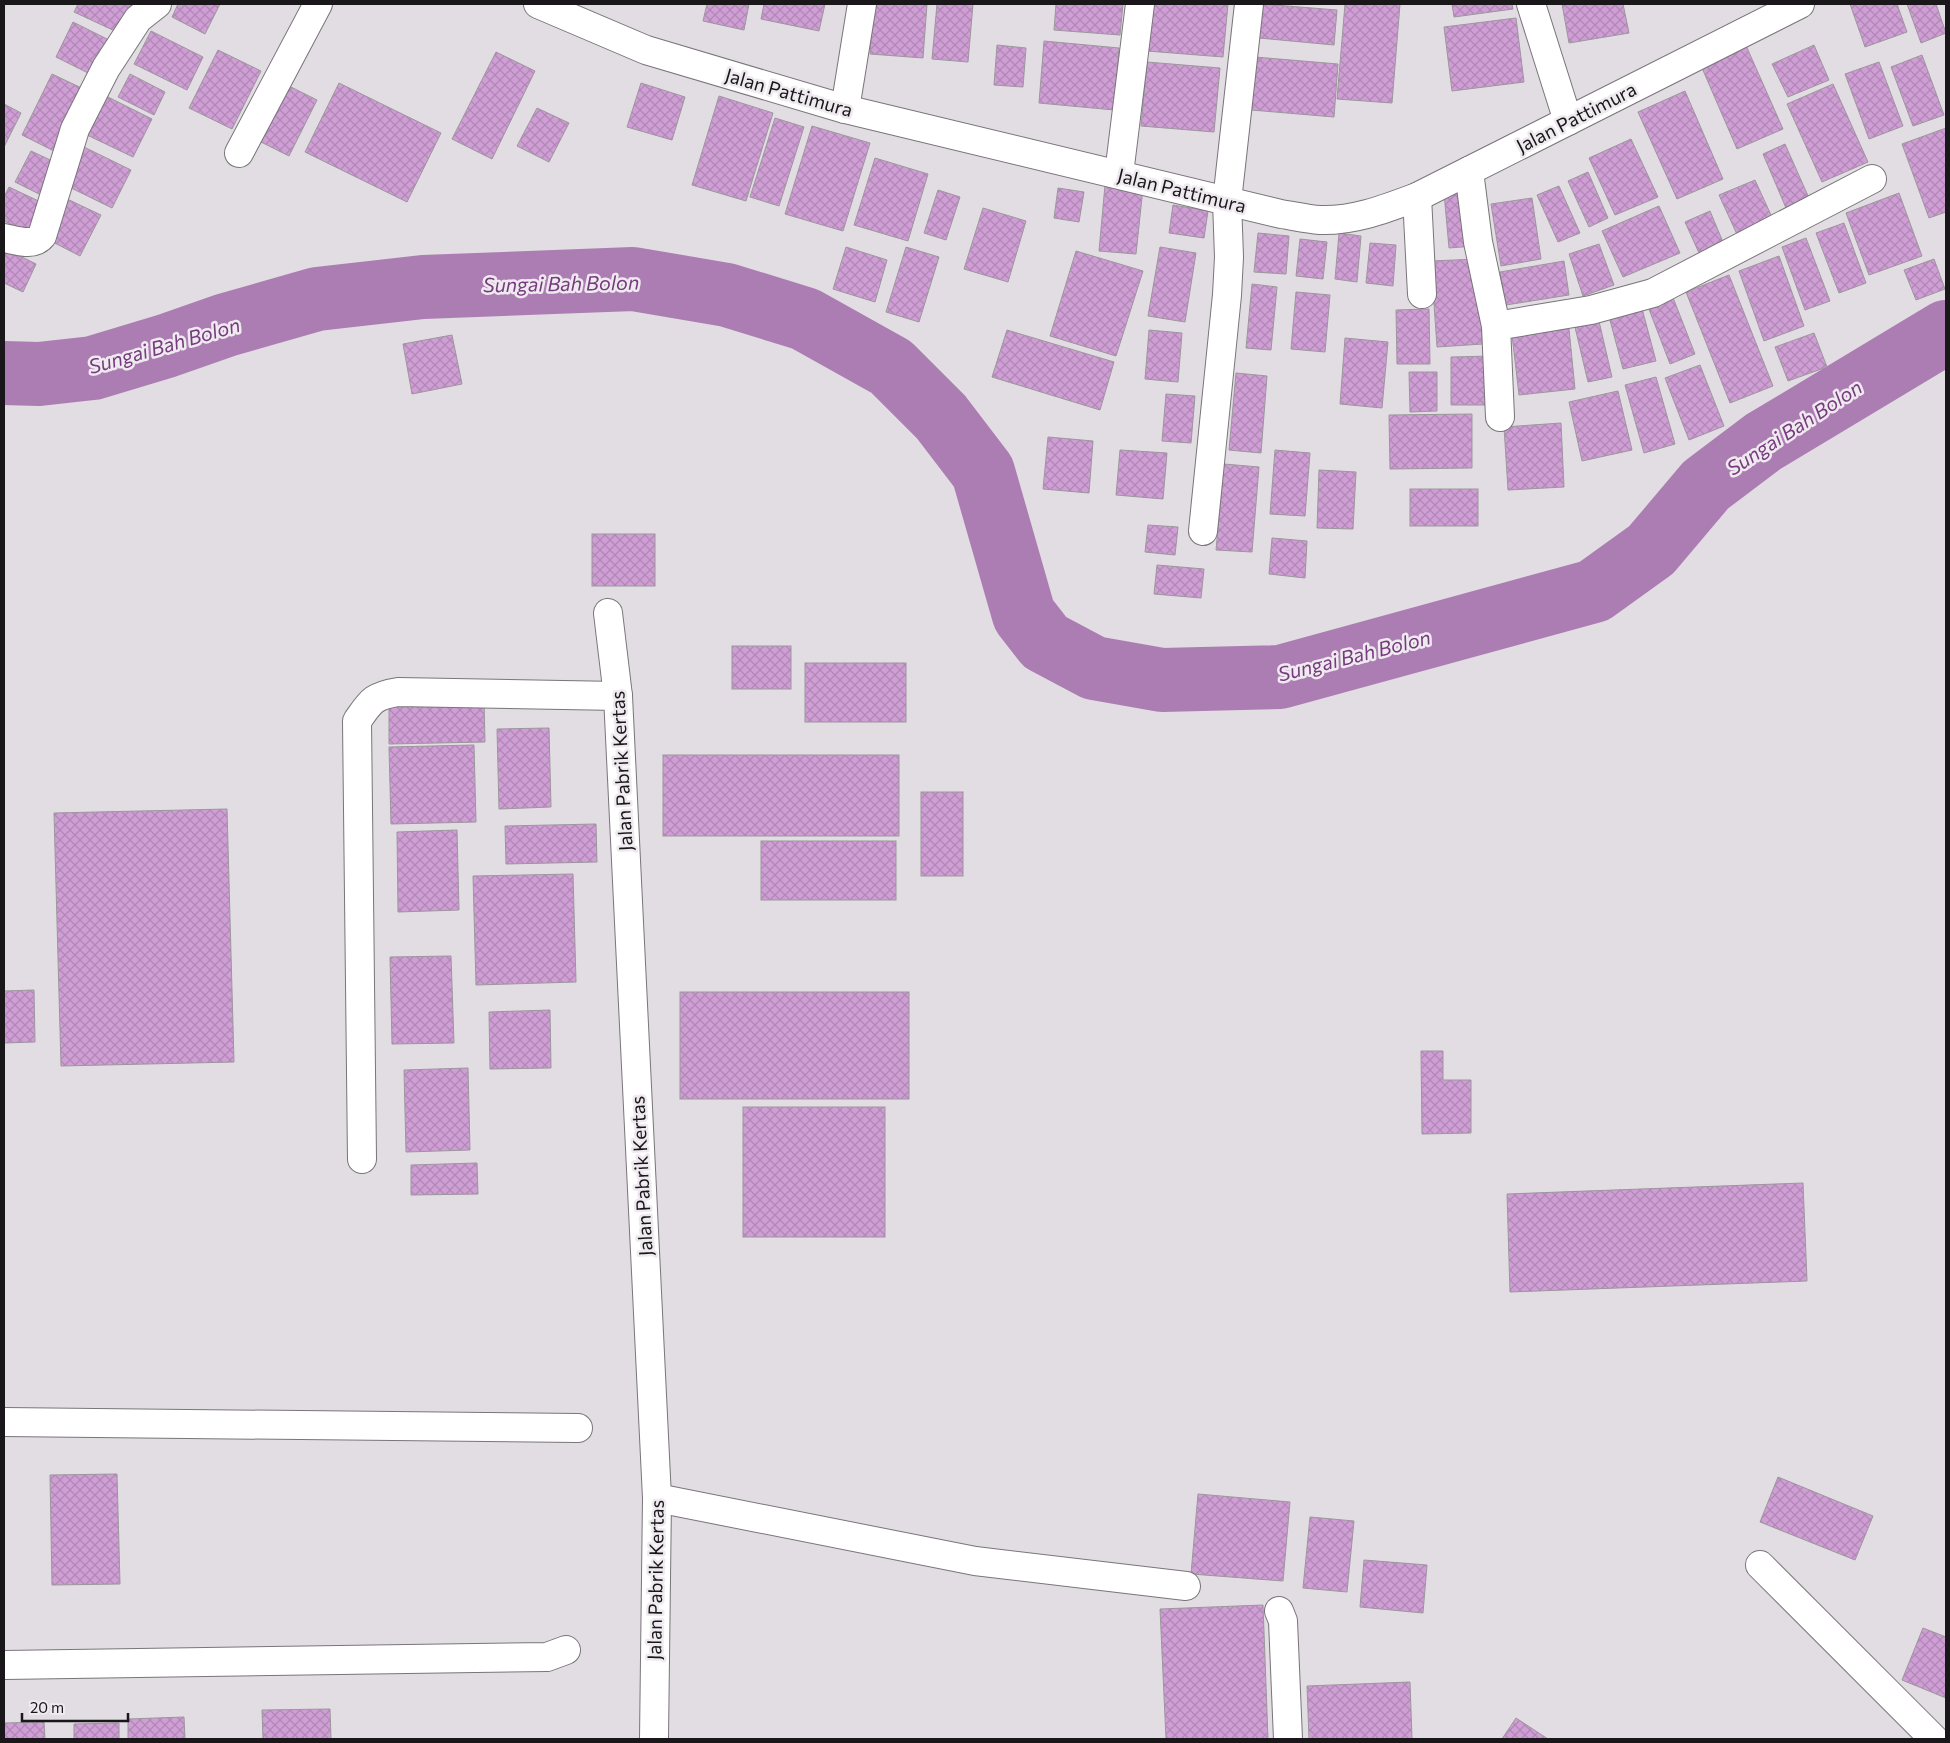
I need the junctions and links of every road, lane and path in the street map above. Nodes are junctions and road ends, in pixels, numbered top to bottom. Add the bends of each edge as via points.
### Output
1 (157, 4) edge
2 (318, 4) edge
3 (538, 4) edge
4 (862, 4) edge
5 (1140, 4) edge
6 (1249, 4) edge
7 (1531, 4) edge
8 (1800, 4) edge
9 (845, 109) junction
10 (1568, 121) junction
11 (239, 153) dead end
12 (1470, 171) junction
13 (1119, 174) junction
14 (1872, 180) dead end
15 (1417, 197) junction
16 (1227, 201) junction
17 (4, 238) edge
18 (1422, 294) dead end
19 (1496, 326) junction
20 (1500, 417) dead end
21 (1203, 531) dead end
22 (608, 613) dead end
23 (618, 696) junction
24 (362, 1159) dead end
25 (4, 1422) edge
26 (578, 1428) dead end
27 (656, 1498) junction
28 (1760, 1565) dead end
29 (1186, 1586) dead end
30 (1279, 1611) dead end
31 (566, 1650) dead end
32 (4, 1665) edge
33 (654, 1739) edge
34 (1288, 1739) edge
35 (1934, 1739) edge

1 - 17 street via 138,19 106,68 75,129 42,236 32,242
2 - 11 street
3 - 9 street, Jalan Pattimura via 646,50
4 - 9 street
5 - 13 street
6 - 16 street
7 - 10 street
8 - 10 street, Jalan Pattimura
9 - 13 street, Jalan Pattimura
10 - 12 street, Jalan Pattimura
12 - 15 street, Jalan Pattimura
12 - 19 street via 1478,242
13 - 16 street, Jalan Pattimura
14 - 19 street via 1653,293 1591,310
15 - 16 street, Jalan Pattimura via 1353,218 1319,220
15 - 18 street
16 - 21 street via 1227,295
19 - 20 street
22 - 23 street, Jalan Pabrik Kertas
23 - 24 street via 398,692 382,695 357,721
23 - 27 street, Jalan Pabrik Kertas
25 - 26 street
27 - 29 street via 975,1561
27 - 33 street, Jalan Pabrik Kertas
28 - 35 street
30 - 34 street
31 - 32 street via 547,1657

